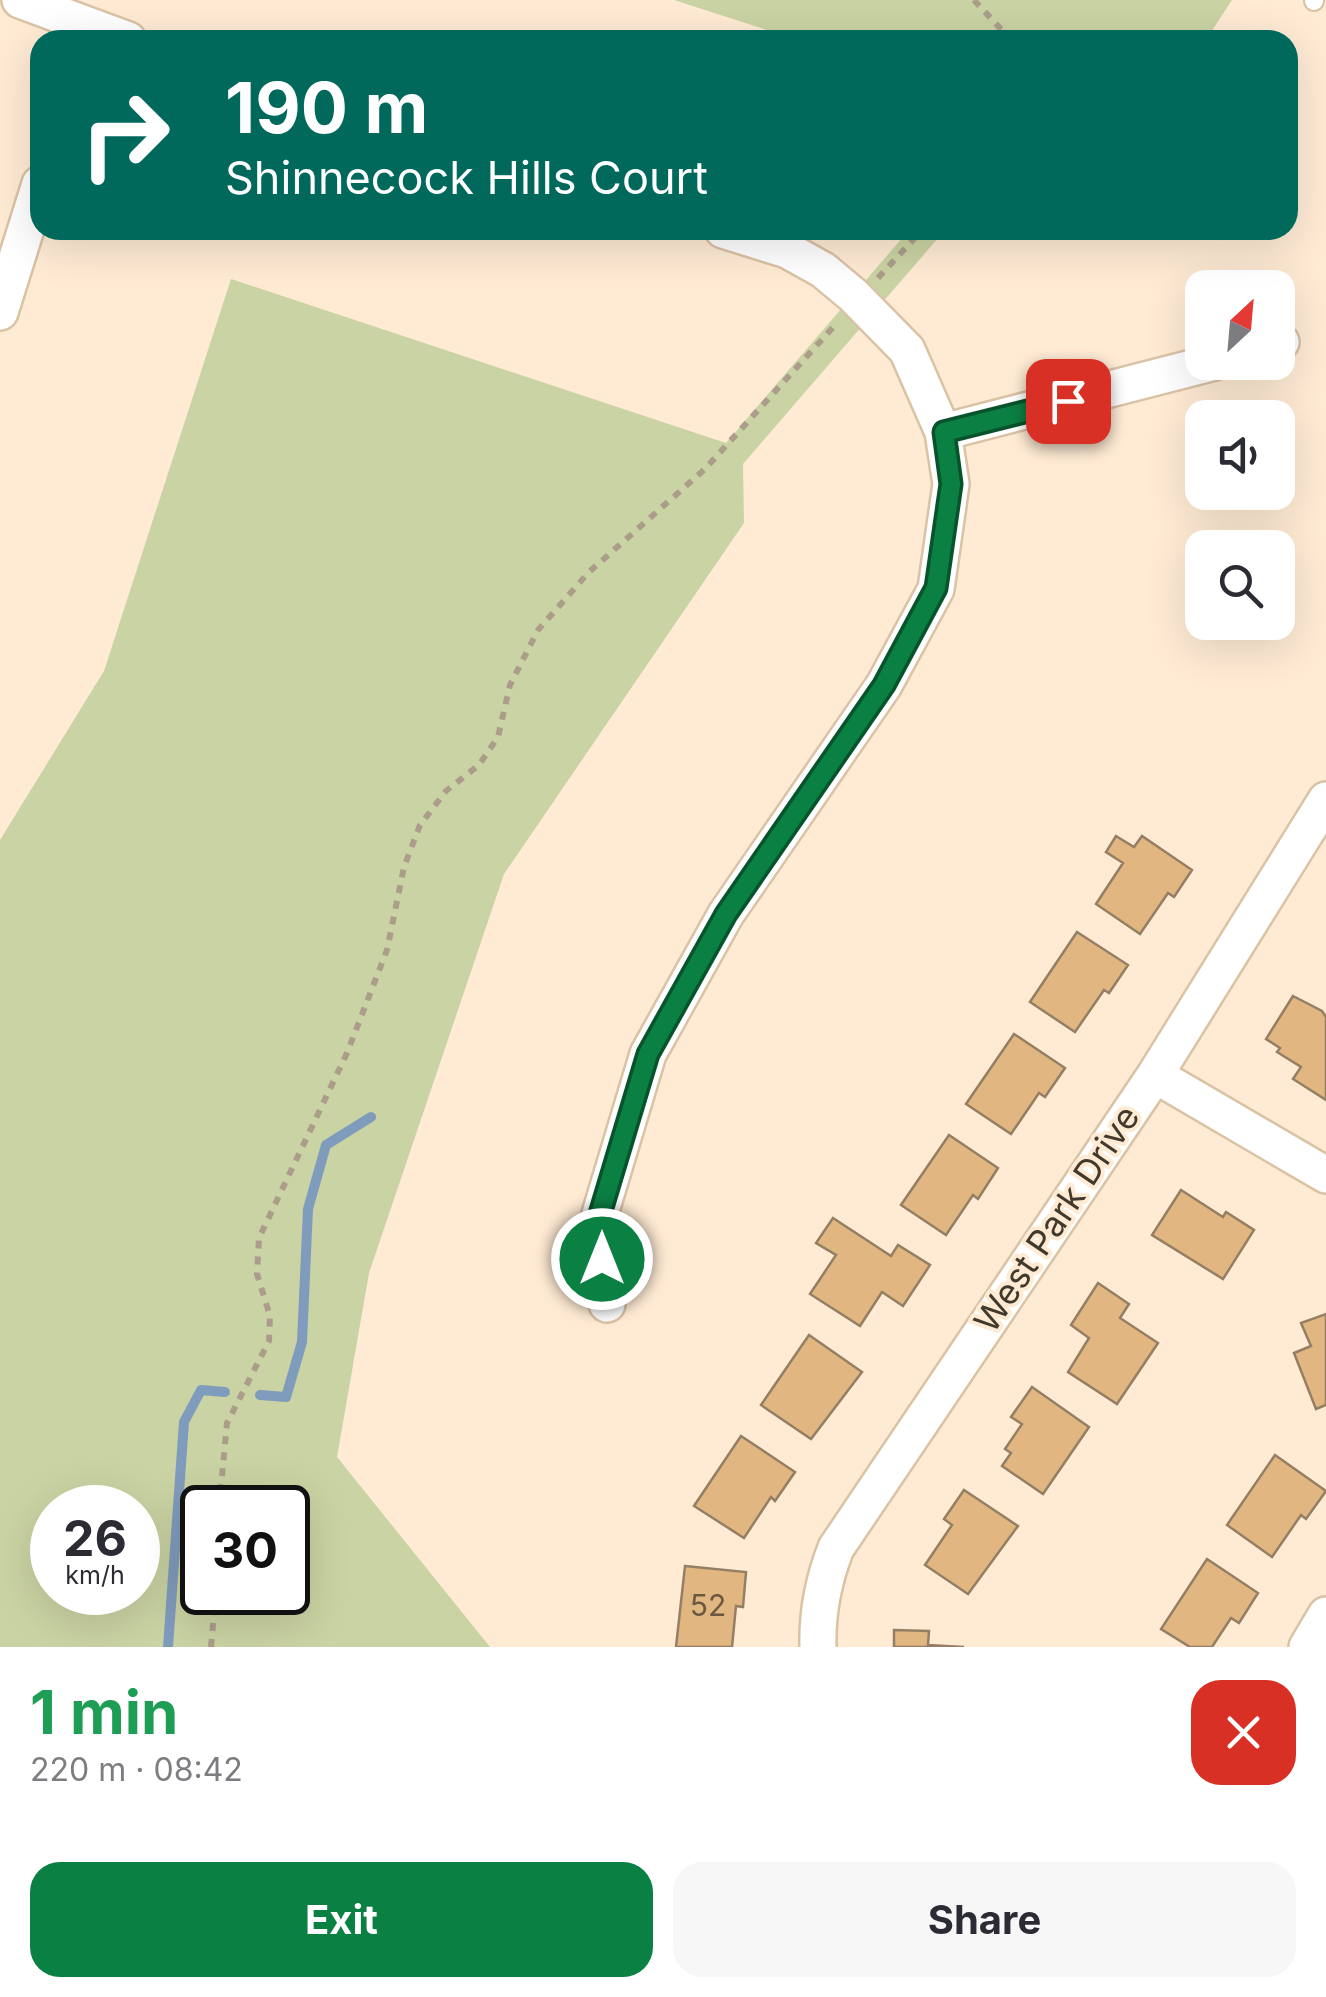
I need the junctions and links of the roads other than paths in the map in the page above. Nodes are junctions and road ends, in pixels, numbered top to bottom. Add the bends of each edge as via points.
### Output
1 (20, 0) edge
2 (79, 30) edge
3 (30, 216) edge
4 (755, 240) edge
5 (0, 312) edge
6 (1185, 370) edge
7 (944, 432) junction
8 (1326, 800) edge
9 (1155, 1075) junction
10 (1326, 1175) edge
11 (607, 1304) dead end
12 (1326, 1616) edge
13 (818, 1647) edge
14 (1307, 1647) edge

1 - 2 street
3 - 5 street
4 - 7 street via 823,270 858,300 906,350
6 - 7 street
7 - 11 street via 951,484 936,588 884,685 726,914 648,1054 600,1214
8 - 9 street, West Park Drive
9 - 10 street
9 - 13 street, West Park Drive via 836,1548 817,1616
12 - 14 street

